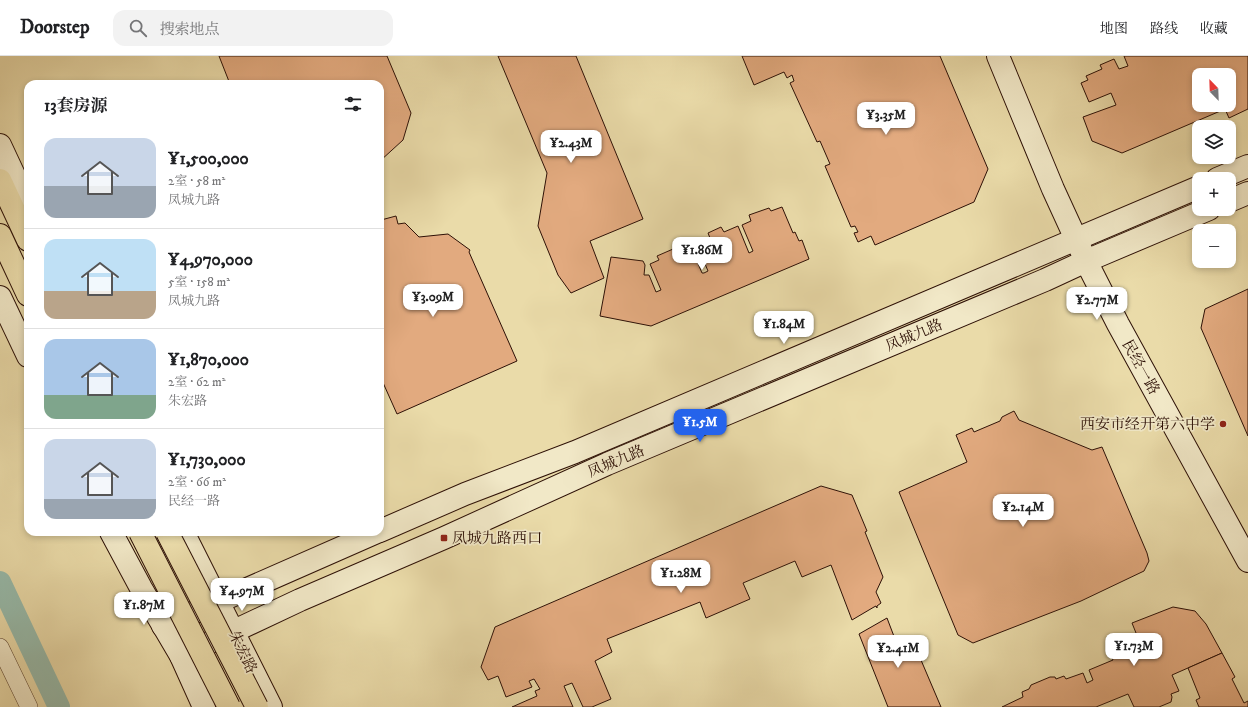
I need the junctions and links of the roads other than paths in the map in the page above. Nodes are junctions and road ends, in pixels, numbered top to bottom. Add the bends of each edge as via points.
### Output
1 (998, 56) edge
2 (0, 145) edge
3 (1248, 166) edge
4 (1234, 172) edge
5 (0, 180) edge
6 (1192, 189) edge
7 (1248, 193) edge
8 (24, 196) edge
9 (1236, 198) edge
10 (1192, 216) edge
11 (24, 231) edge
12 (0, 235) edge
13 (1076, 239) junction
14 (1086, 261) junction
15 (24, 286) edge
16 (0, 297) edge
17 (24, 348) edge
18 (384, 529) edge
19 (113, 536) edge
20 (142, 536) edge
21 (169, 536) edge
22 (184, 536) edge
23 (368, 536) edge
24 (1248, 561) edge
25 (218, 602) junction
26 (163, 626) junction
27 (233, 631) junction
28 (0, 647) edge
29 (181, 656) junction
30 (29, 707) edge
31 (204, 707) edge
32 (229, 707) edge
33 (257, 707) edge
34 (271, 707) edge

1 - 13 street, 民经一路
2 - 8 street
3 - 4 street
5 - 11 highway
6 - 13 street, 凤城九路
7 - 9 street
10 - 14 street, 凤城九路
12 - 15 highway
13 - 14 street, 民经一路
13 - 18 street, 凤城九路 via 575,452 465,494
14 - 24 street, 民经一路
14 - 27 street, 凤城九路 via 607,464
16 - 17 street
19 - 26 street
20 - 32 highway, bridge
21 - 33 highway, bridge
22 - 25 street, 朱宏路
23 - 25 street, 凤城九路
25 - 26 street, 凤城九路
25 - 27 street, 朱宏路
26 - 29 street
27 - 29 street, 凤城九路
27 - 34 street, 朱宏路
28 - 30 street
29 - 31 street

